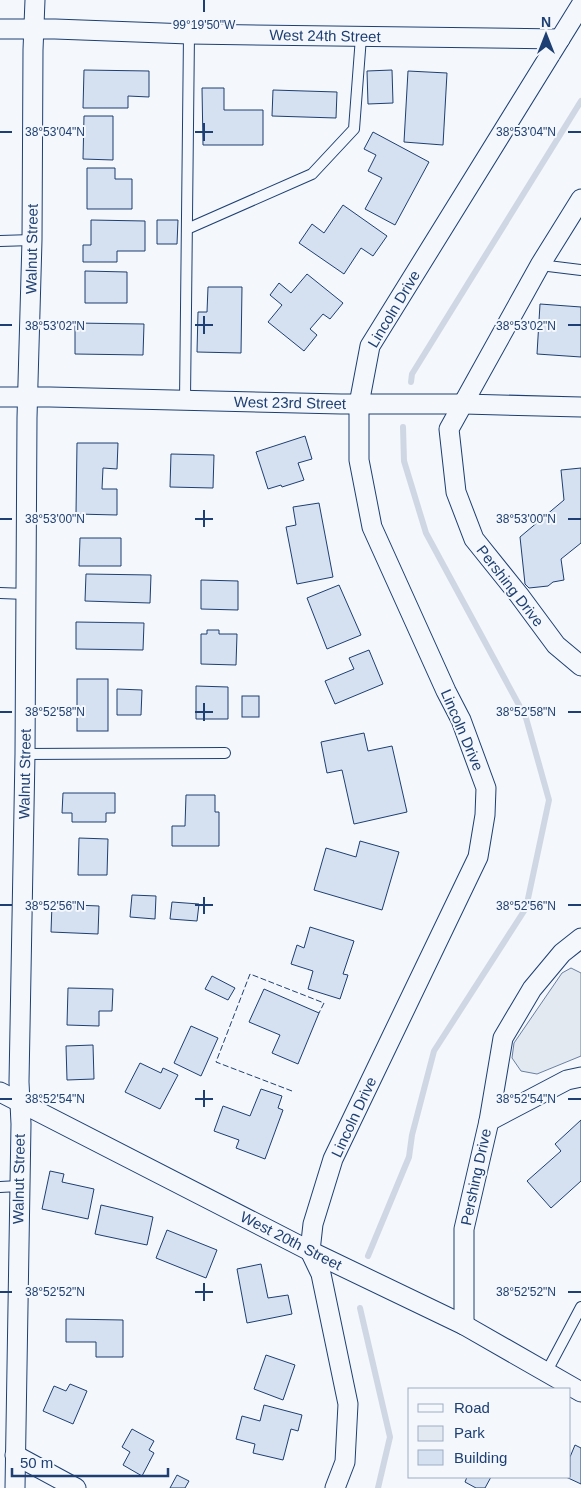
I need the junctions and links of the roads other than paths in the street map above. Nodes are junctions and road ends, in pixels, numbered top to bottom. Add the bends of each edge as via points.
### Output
1 (35, 0) edge
2 (581, 5) edge
3 (0, 29) edge
4 (34, 29) junction
5 (189, 34) junction
6 (361, 37) junction
7 (560, 40) junction
8 (581, 199) edge
9 (187, 229) junction
10 (32, 240) junction
11 (0, 241) edge
12 (540, 265) junction
13 (581, 270) edge
14 (0, 397) edge
15 (28, 397) junction
16 (185, 400) junction
17 (359, 404) junction
18 (464, 404) junction
19 (581, 407) edge
20 (0, 593) edge
21 (26, 594) junction
22 (581, 666) edge
23 (225, 753) dead end
24 (25, 754) junction
25 (581, 938) edge
26 (581, 1077) edge
27 (0, 1092) edge
28 (20, 1102) junction
29 (488, 1121) junction
30 (9, 1186) edge
31 (310, 1251) junction
32 (581, 1307) edge
33 (464, 1325) junction
34 (8, 1342) edge
35 (546, 1373) junction
36 (581, 1392) edge
37 (15, 1455) junction
38 (15, 1488) edge
39 (76, 1488) edge
40 (335, 1488) edge

1 - 4 street, Walnut Street
2 - 7 street, Lincoln Drive
3 - 4 street, West 24th Street
4 - 5 street, West 24th Street
4 - 10 street, Walnut Street
5 - 6 street, West 24th Street
5 - 9 lane
6 - 7 street, West 24th Street
6 - 9 lane via 354,129 312,174
7 - 17 street, Lincoln Drive via 370,346
8 - 12 street, Pershing Drive
9 - 16 lane
10 - 11 lane
10 - 15 street, Walnut Street
12 - 13 lane
12 - 18 street, Pershing Drive
14 - 15 street, West 23rd Street
15 - 16 street, West 23rd Street
15 - 21 street, Walnut Street
16 - 17 street, West 23rd Street
17 - 18 street, West 23rd Street
17 - 31 street, Lincoln Drive via 359,460 372,527 461,720 486,788 485,815 478,857 333,1159 313,1224
18 - 19 street, West 23rd Street
18 - 22 street, Pershing Drive via 449,429 456,492 474,539 556,645
20 - 21 lane
21 - 24 street, Walnut Street
23 - 24 lane
24 - 28 street, Walnut Street
25 - 29 street, Pershing Drive via 562,954 532,989 503,1038
26 - 29 street via 567,1080
27 - 28 street, West 20th Street
28 - 30 street, Walnut Street
28 - 31 street, West 20th Street
29 - 33 street, Pershing Drive via 464,1229
30 - 34 street, Walnut Street
31 - 33 street, West 20th Street
31 - 40 street via 321,1274 348,1404 345,1462
32 - 35 lane
33 - 35 street, West 20th Street
34 - 37 street, Walnut Street
35 - 36 street, West 20th Street
37 - 38 street, Walnut Street
37 - 39 street

